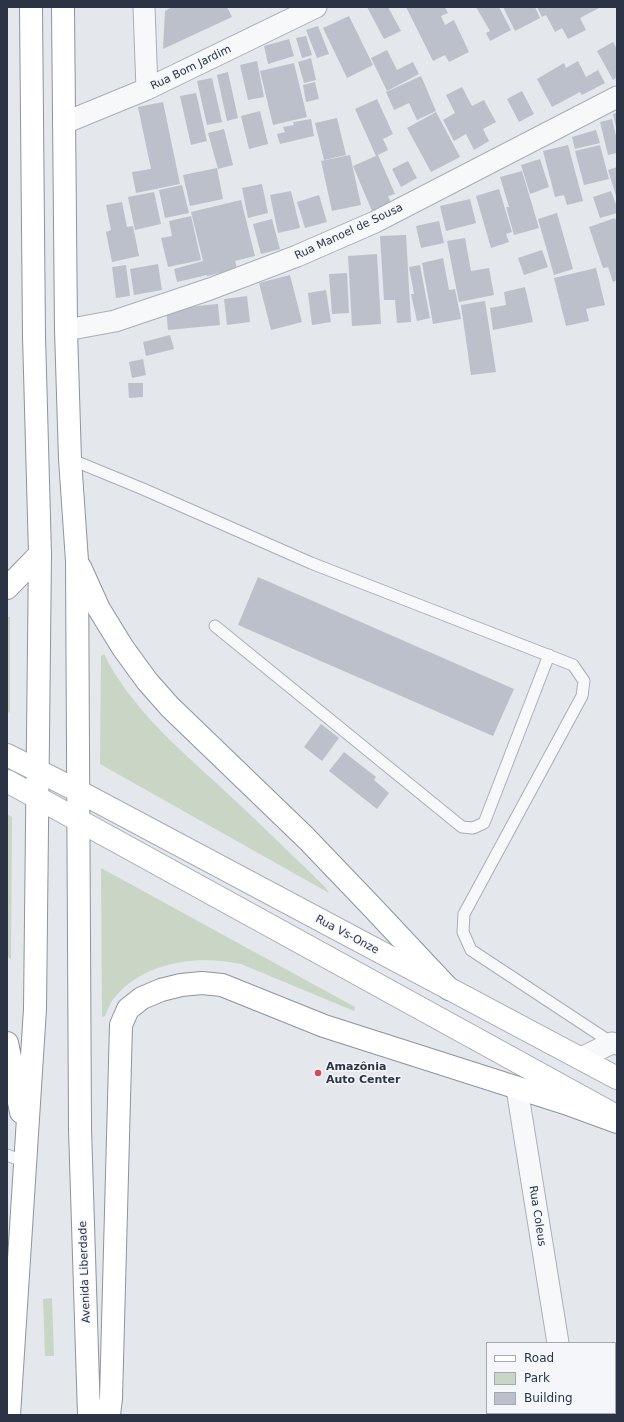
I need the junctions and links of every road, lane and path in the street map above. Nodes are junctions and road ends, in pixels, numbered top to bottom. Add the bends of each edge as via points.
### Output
1 (31, 7) edge
2 (63, 7) edge
3 (144, 7) edge
4 (316, 7) edge
5 (147, 89) junction
6 (617, 97) edge
7 (64, 123) junction
8 (66, 330) junction
9 (70, 459) junction
10 (40, 554) junction
11 (77, 561) junction
12 (7, 588) edge
13 (215, 626) dead end
14 (549, 655) junction
15 (7, 755) edge
16 (38, 771) junction
17 (7, 782) edge
18 (78, 791) junction
19 (37, 798) junction
20 (79, 822) junction
21 (449, 989) junction
22 (7, 1043) edge
23 (614, 1044) edge
24 (581, 1058) junction
25 (617, 1078) edge
26 (517, 1089) junction
27 (617, 1116) edge
28 (617, 1122) edge
29 (20, 1153) edge
30 (558, 1342) edge
31 (9, 1415) edge
32 (89, 1415) edge
33 (108, 1415) edge

1 - 10 main road
2 - 7 main road, Avenida Liberdade
3 - 5 street
4 - 5 street, Rua Bom Jardim
5 - 7 street, Rua Bom Jardim
6 - 8 street, Rua Manoel de Sousa via 375,222 297,256 210,290 115,321
7 - 8 main road, Avenida Liberdade
8 - 9 main road, Avenida Liberdade
9 - 11 main road, Avenida Liberdade
9 - 14 lane via 311,563
10 - 12 main road
10 - 16 main road
11 - 18 main road, Avenida Liberdade
11 - 21 main road via 99,609 122,648 147,682 306,838
13 - 14 lane via 462,827 473,828 484,824
14 - 23 lane via 573,665 584,681 582,696 464,914 463,932 471,950
15 - 16 main road, Rua Vs-Onze
16 - 18 main road, Rua Vs-Onze
16 - 19 main road
17 - 19 main road
18 - 20 main road, Avenida Liberdade
18 - 21 main road, Rua Vs-Onze
19 - 20 main road
19 - 29 main road via 35,1009
20 - 27 main road
20 - 32 main road, Avenida Liberdade via 80,1129
21 - 24 main road, Rua Vs-Onze
22 - 29 main road
23 - 24 street
24 - 25 main road, Rua Vs-Onze
26 - 28 main road
26 - 30 street, Rua Coleus
26 - 33 main road via 324,1026 222,985 202,983 161,990 142,998 128,1009 122,1025 111,1390
29 - 31 main road

